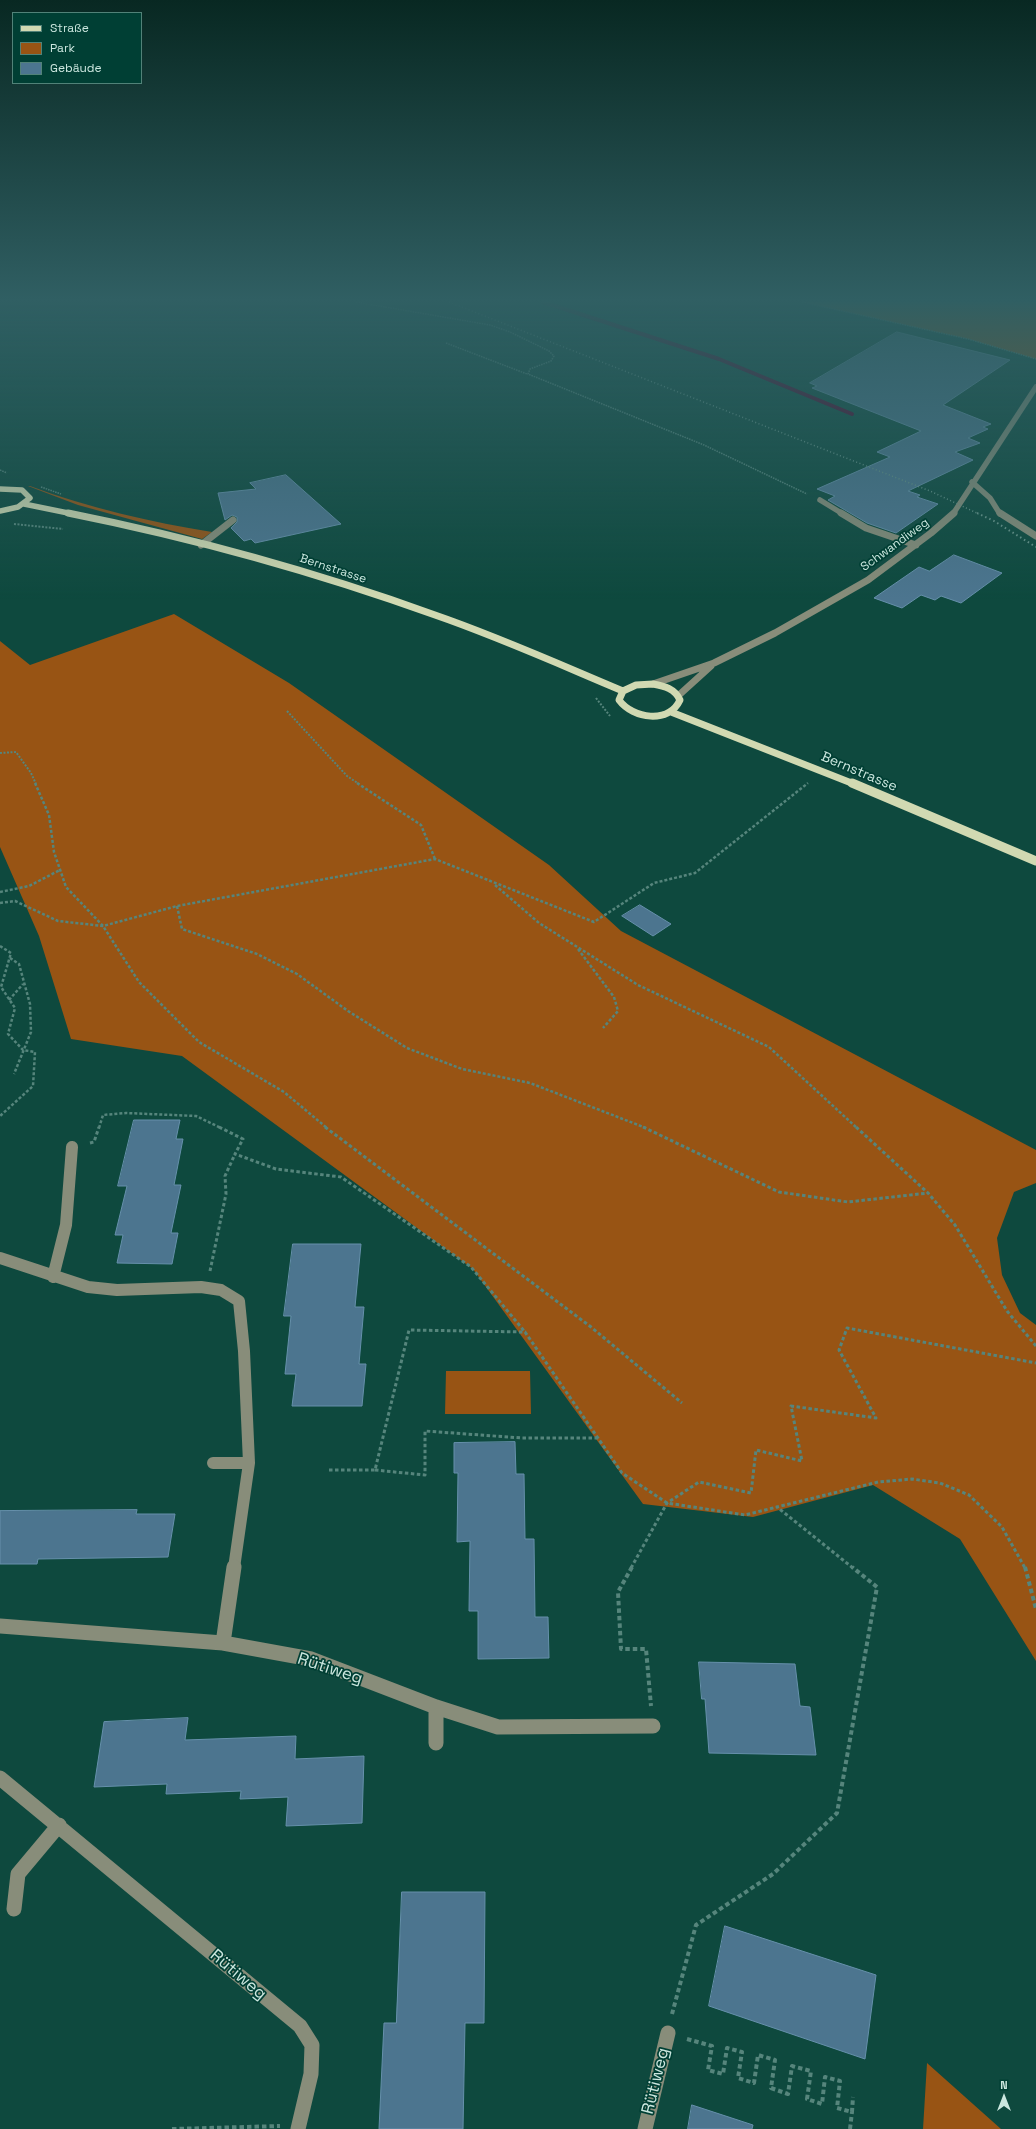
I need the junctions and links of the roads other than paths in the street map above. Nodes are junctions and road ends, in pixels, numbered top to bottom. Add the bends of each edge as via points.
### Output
1 (1026, 401) edge
2 (972, 482) junction
3 (0, 490) edge
4 (820, 500) road end
5 (24, 504) junction
6 (0, 511) edge
7 (233, 520) dead end
8 (1036, 536) edge
9 (201, 545) junction
10 (916, 545) junction
11 (714, 663) junction
12 (653, 684) junction
13 (623, 691) junction
14 (679, 695) junction
15 (671, 712) junction
16 (1036, 861) edge
17 (72, 1147) road end
18 (0, 1258) edge
19 (52, 1277) junction
20 (213, 1463) dead end
21 (249, 1463) junction
22 (0, 1626) edge
23 (224, 1643) junction
24 (436, 1707) junction
25 (653, 1726) road end
26 (436, 1743) dead end
27 (0, 1778) edge
28 (58, 1825) junction
29 (14, 1909) dead end
30 (668, 2034) road end
31 (298, 2127) edge
32 (645, 2129) edge

1 - 2 street, Schwandiweg
2 - 8 street via 990,498 1001,515
2 - 10 street, Schwandiweg via 951,516
3 - 5 main road via 17,489 27,492 30,498
4 - 10 street via 866,528
5 - 6 main road via 11,510
5 - 9 main road, Bernstrasse via 102,519
7 - 9 street
9 - 13 main road, Bernstrasse via 306,572 436,615
10 - 11 street, Schwandiweg via 843,595
11 - 12 street, Schwandiweg
11 - 14 street, Schwandiweg
12 - 13 main road via 636,685
12 - 14 main road via 669,688
13 - 15 main road via 619,700 625,709 648,716
14 - 15 main road via 680,704
15 - 16 main road, Bernstrasse via 822,770
17 - 19 street via 66,1225
18 - 19 street
19 - 21 street via 88,1287 117,1290 220,1290 239,1302
20 - 21 street
21 - 23 street
22 - 23 street, Rütiweg
23 - 24 street, Rütiweg via 311,1659
24 - 25 street, Rütiweg via 498,1727
24 - 26 street
27 - 28 street, Rütiweg
28 - 29 street via 18,1874
28 - 31 street, Rütiweg via 300,2026 312,2045 311,2074
30 - 32 street, Rütiweg

